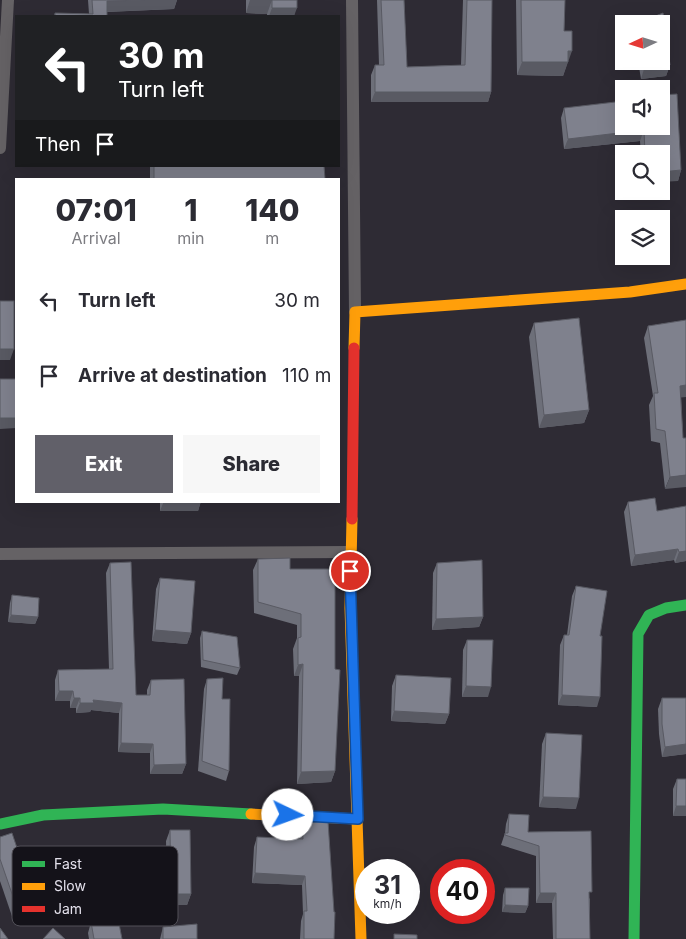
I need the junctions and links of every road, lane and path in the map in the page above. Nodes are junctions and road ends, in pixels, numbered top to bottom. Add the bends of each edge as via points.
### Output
1 (8, 0) edge
2 (352, 0) edge
3 (0, 148) edge
4 (686, 284) edge
5 (355, 312) junction
6 (350, 552) junction
7 (0, 554) edge
8 (686, 605) edge
9 (358, 819) junction
10 (0, 824) edge
11 (361, 939) edge
12 (634, 939) edge

1 - 3 street
2 - 5 street
4 - 5 street via 630,292
5 - 6 street
6 - 7 street
6 - 9 street
8 - 12 street via 649,615 638,634
9 - 10 street via 162,809 43,815
9 - 11 street

